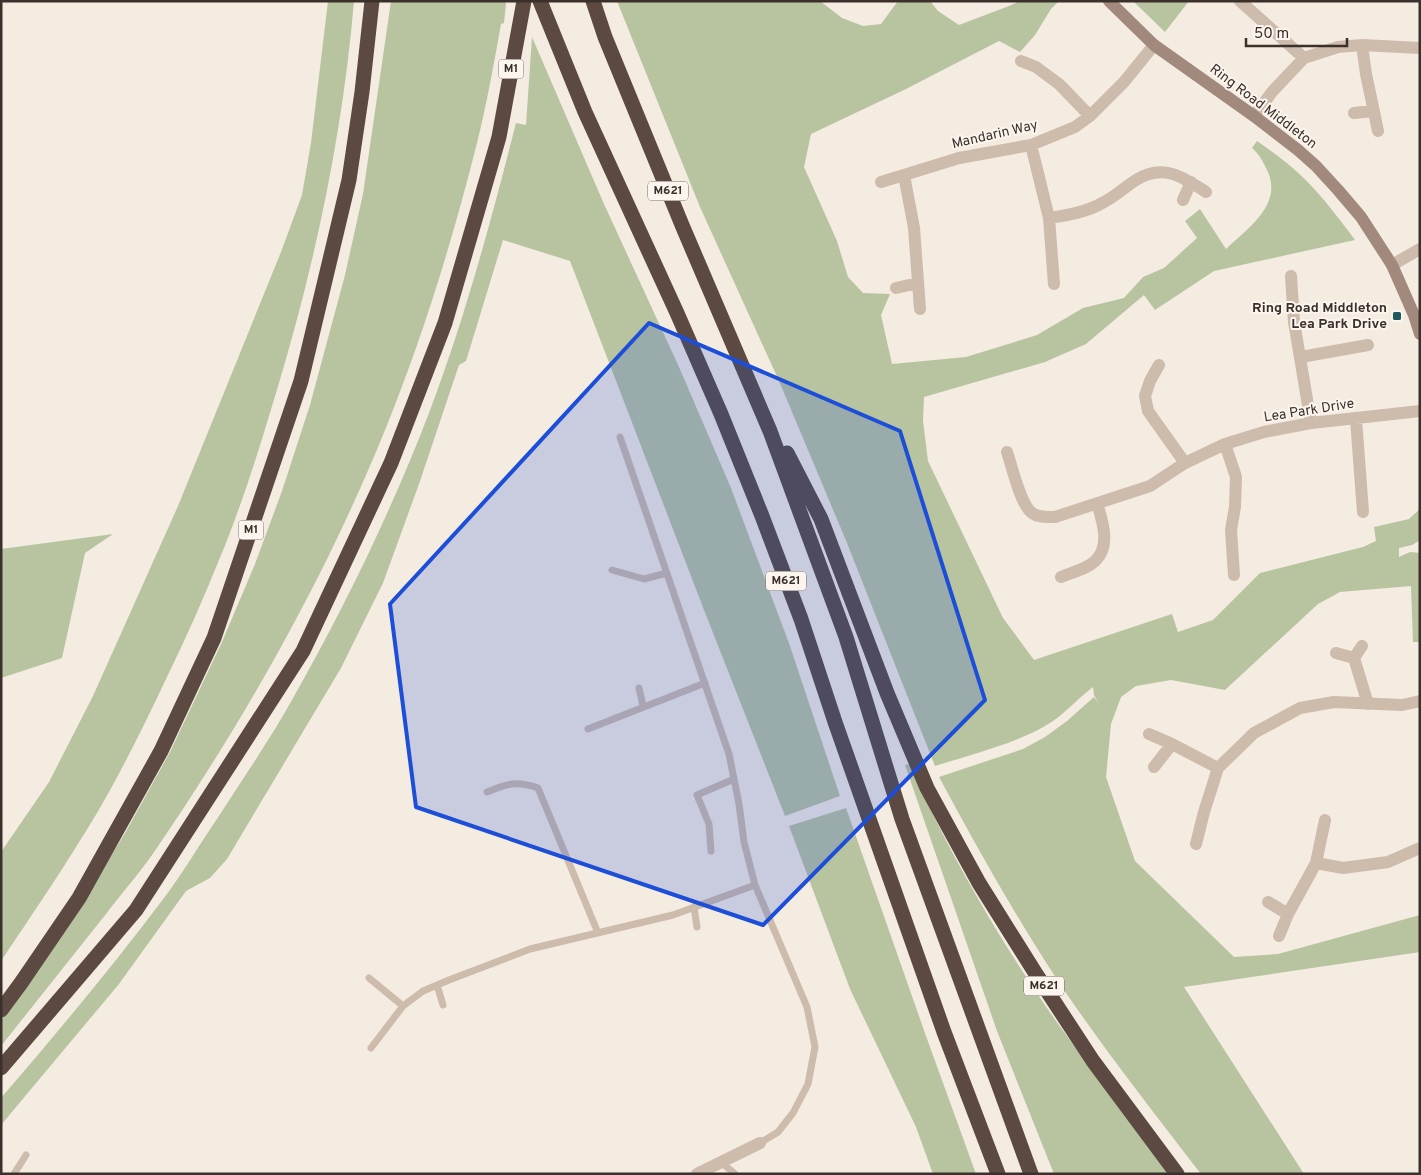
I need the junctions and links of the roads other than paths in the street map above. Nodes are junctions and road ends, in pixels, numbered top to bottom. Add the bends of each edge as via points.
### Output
1 (372, 1) edge
2 (524, 1) edge
3 (540, 1) edge
4 (593, 1) edge
5 (1109, 1) edge
6 (1242, 2) edge
7 (1154, 45) junction
8 (1362, 45) junction
9 (1420, 48) edge
10 (1304, 58) junction
11 (1021, 61) dead end
12 (1373, 111) junction
13 (1354, 113) dead end
14 (1090, 116) junction
15 (1254, 116) junction
16 (1378, 131) dead end
17 (1031, 145) junction
18 (904, 175) junction
19 (881, 182) dead end
20 (1191, 182) junction
21 (1206, 192) dead end
22 (1183, 200) dead end
23 (1049, 218) junction
24 (1420, 249) edge
25 (1392, 265) junction
26 (1291, 276) dead end
27 (918, 283) junction
28 (1054, 284) dead end
29 (896, 288) dead end
30 (920, 309) dead end
31 (1420, 334) edge
32 (1368, 345) dead end
33 (1301, 357) junction
34 (1159, 366) dead end
35 (749, 379) junction
36 (1420, 411) edge
37 (1356, 419) junction
38 (1311, 423) junction
39 (620, 437) dead end
40 (1225, 444) junction
41 (1006, 452) dead end
42 (1185, 463) junction
43 (1097, 503) junction
44 (1364, 512) dead end
45 (612, 570) dead end
46 (667, 573) junction
47 (1234, 574) dead end
48 (1061, 577) dead end
49 (1362, 646) dead end
50 (1336, 653) dead end
51 (1354, 658) junction
52 (705, 683) junction
53 (639, 688) dead end
54 (1420, 701) edge
55 (1368, 704) junction
56 (643, 706) junction
57 (588, 729) dead end
58 (1149, 734) dead end
59 (1172, 744) junction
60 (1154, 767) dead end
61 (1218, 768) junction
62 (734, 780) junction
63 (487, 792) dead end
64 (1325, 820) dead end
65 (1196, 844) dead end
66 (1420, 848) edge
67 (711, 851) dead end
68 (1316, 863) junction
69 (755, 885) junction
70 (1268, 902) dead end
71 (694, 908) junction
72 (1288, 914) junction
73 (697, 927) dead end
74 (598, 933) junction
75 (1279, 936) dead end
76 (369, 978) dead end
77 (437, 985) junction
78 (443, 1005) dead end
79 (402, 1006) junction
80 (1, 1010) edge
81 (371, 1048) dead end
82 (1, 1068) edge
83 (760, 1143) joint
84 (26, 1155) dead end
85 (722, 1162) junction
86 (14, 1174) edge
87 (697, 1174) edge
88 (735, 1174) edge
89 (998, 1174) edge
90 (1031, 1174) edge
91 (1177, 1174) edge

1 - 80 highway, M1 via 349,180 301,381 214,638 161,751 79,898
2 - 82 highway, M1 via 499,137 445,323 391,464 303,651 136,910
3 - 89 highway, M621 via 585,112 681,321 762,516
4 - 35 highway, M621 via 674,207
5 - 7 street, Ring Road Middleton
6 - 10 street
7 - 14 street, Mandarin Way
7 - 15 street, Ring Road Middleton
8 - 9 street
8 - 10 street via 1338,47
8 - 12 street
10 - 15 street
11 - 14 street via 1036,66 1059,84
12 - 13 street
12 - 16 street
14 - 17 street, Mandarin Way via 1075,127
15 - 25 street, Ring Road Middleton via 1316,166 1361,217
17 - 18 street, Mandarin Way via 959,158
17 - 23 street
18 - 19 street, Mandarin Way
18 - 27 street via 914,228
20 - 21 street
20 - 22 street
20 - 23 street via 1176,174 1149,174 1103,203 1078,214
23 - 28 street
24 - 25 street
25 - 31 street, Ring Road Middleton
26 - 33 street via 1294,322
27 - 29 street
27 - 30 street
32 - 33 street
33 - 38 street
34 - 42 street via 1145,396 1148,411
35 - 90 highway, M621 via 846,637 902,819
35 - 91 highway, M621 via 821,519 927,788 979,883 1036,974 1093,1061
36 - 37 street, Lea Park Drive
37 - 38 street, Lea Park Drive
37 - 44 street
38 - 40 street, Lea Park Drive
39 - 46 lane
40 - 42 street, Lea Park Drive
40 - 47 street via 1236,477 1231,530
41 - 43 street, Lea Park Drive via 1024,504 1032,513 1055,517
42 - 43 street, Lea Park Drive via 1150,486
43 - 48 street via 1103,525 1102,550 1096,560
45 - 46 lane via 644,579
46 - 52 lane
49 - 51 street
50 - 51 street
51 - 55 street
52 - 56 lane
52 - 62 lane via 729,754
53 - 56 lane
54 - 55 street
55 - 61 street via 1334,702 1300,708 1254,733
56 - 57 lane
58 - 59 street
59 - 60 street
59 - 61 street
61 - 65 street
62 - 67 lane via 697,795 709,824
62 - 69 lane
63 - 74 lane via 505,785 524,783 538,788
64 - 68 street
66 - 68 street via 1388,862 1343,868
68 - 72 street
69 - 71 lane
69 - 83 lane via 807,1007 815,1047 808,1084 793,1114 778,1132
70 - 72 street
71 - 73 lane
71 - 74 lane
72 - 75 street
74 - 77 lane via 530,949
76 - 79 lane
77 - 78 lane
77 - 79 lane
79 - 81 lane
83 - 85 street
84 - 86 lane
85 - 87 street
85 - 88 lane

